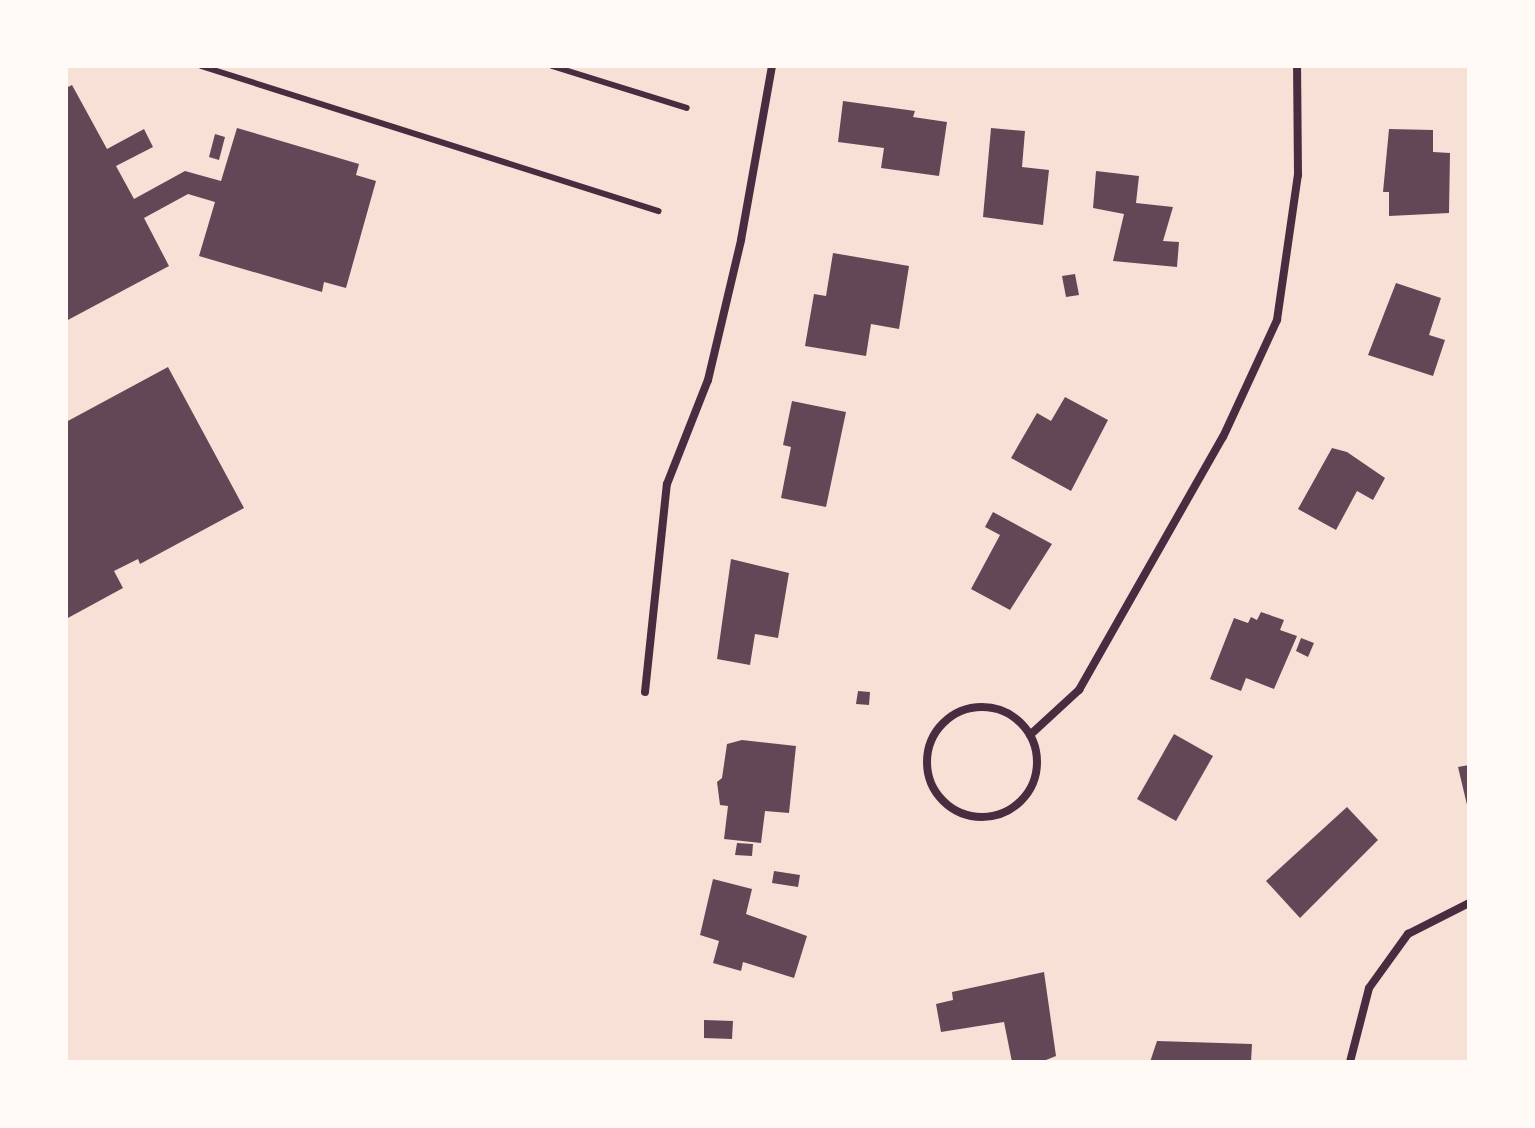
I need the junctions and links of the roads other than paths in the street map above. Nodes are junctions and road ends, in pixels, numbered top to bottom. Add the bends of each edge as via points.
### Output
1 (201, 66) edge
2 (552, 66) edge
3 (772, 66) edge
4 (1297, 66) edge
5 (687, 108) dead end
6 (659, 211) dead end
7 (645, 692) dead end
8 (1030, 735) junction
9 (1469, 903) edge
10 (1350, 1062) edge

1 - 6 lane
2 - 5 lane
3 - 7 street via 741,240 708,380 667,484
4 - 8 street via 1298,175 1277,320 1223,437 1079,690
8 - 8 street via 1016,719 996,709 975,707 954,714 928,747 933,789 967,816 989,817 1009,810 1035,777 1037,756
9 - 10 street via 1408,934 1369,988

